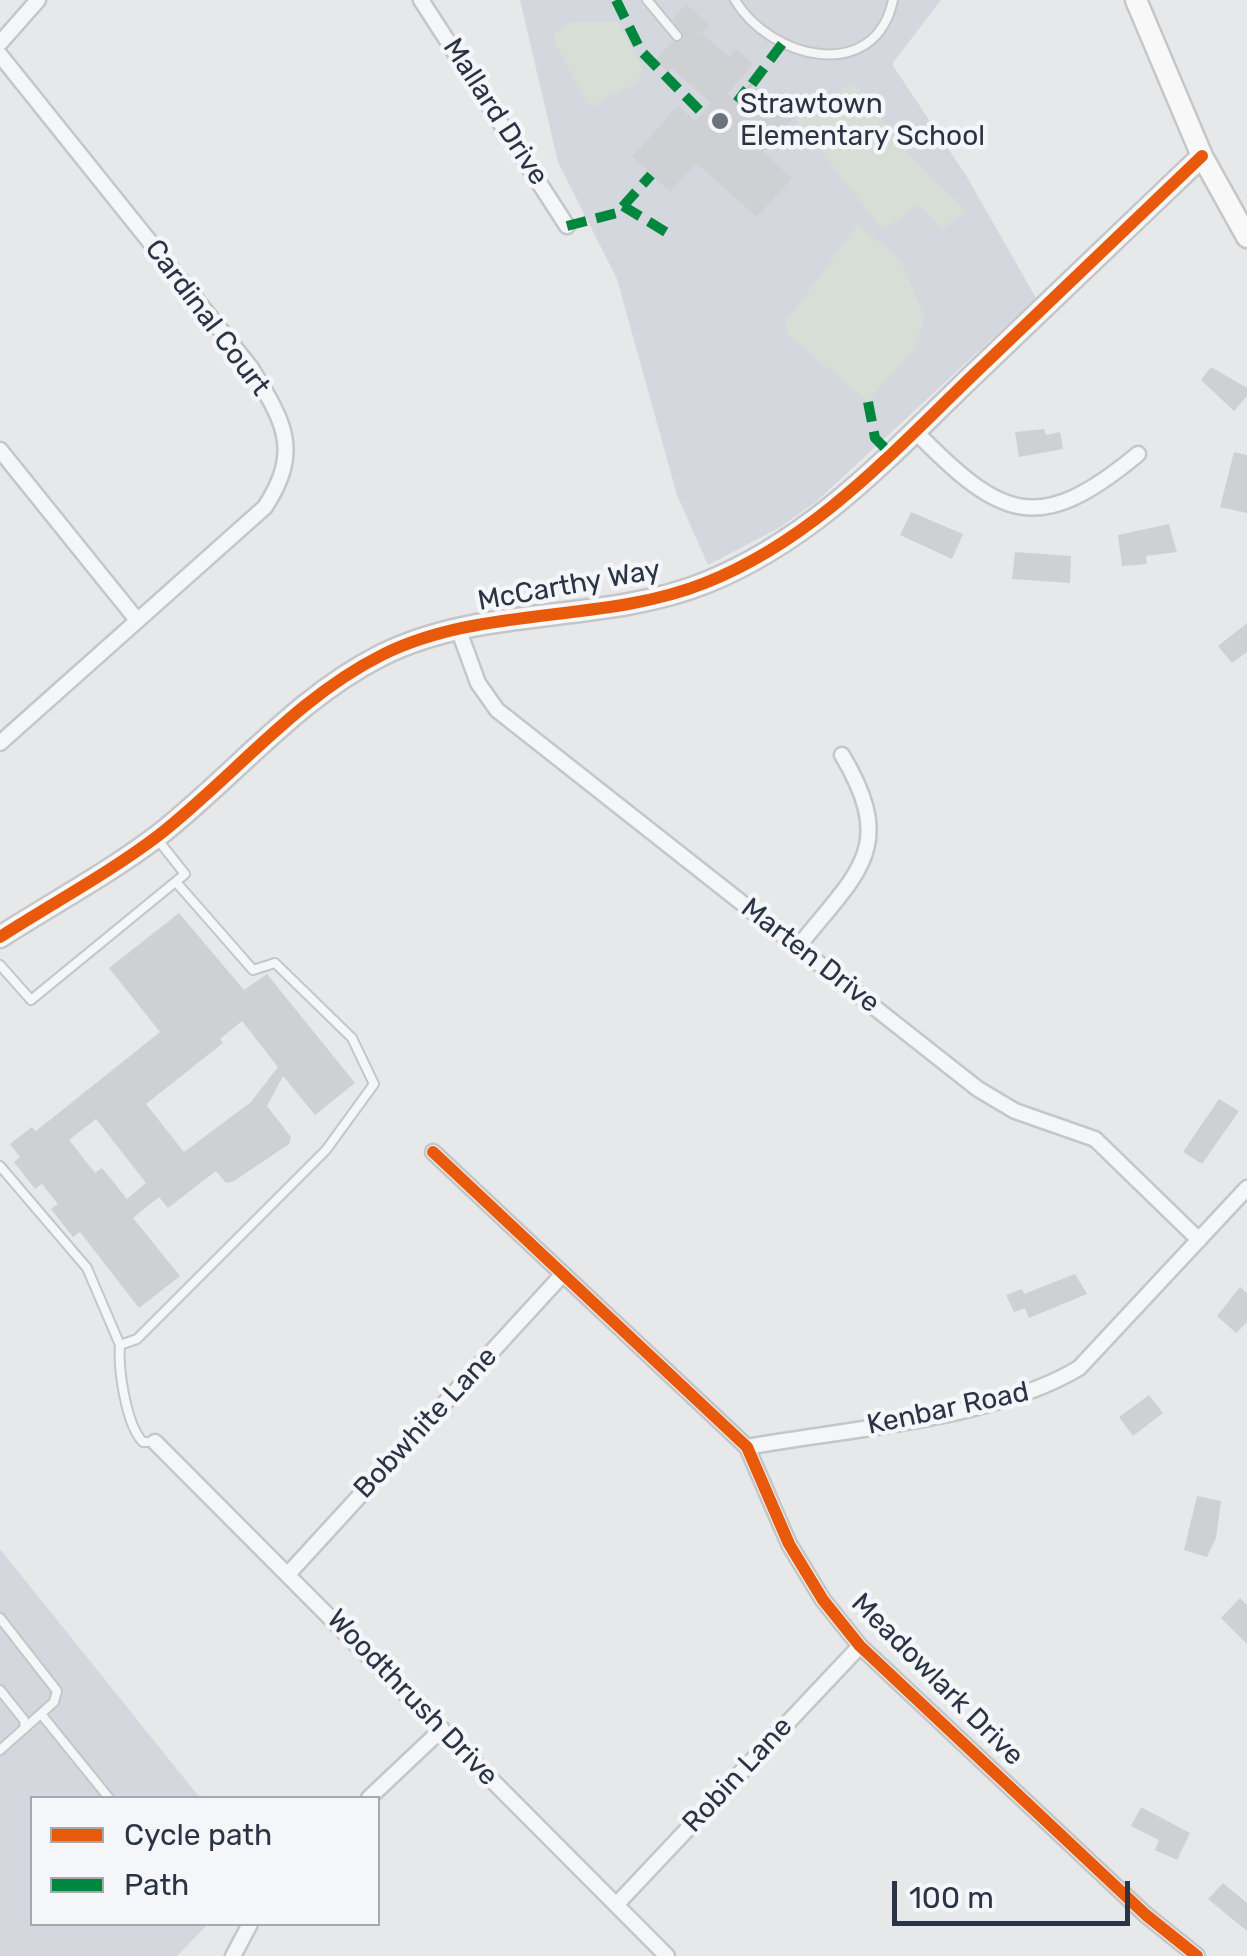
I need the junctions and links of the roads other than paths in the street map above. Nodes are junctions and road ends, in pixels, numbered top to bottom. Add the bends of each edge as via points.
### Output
1 (38, 0) edge
2 (421, 0) edge
3 (647, 0) edge
4 (735, 0) edge
5 (894, 0) edge
6 (1136, 0) edge
7 (677, 36) dead end
8 (0, 43) edge
9 (0, 55) edge
10 (1202, 156) junction
11 (566, 226) dead end
12 (1247, 238) edge
13 (915, 431) junction
14 (0, 450) edge
15 (1138, 454) dead end
16 (137, 620) junction
17 (459, 631) junction
18 (0, 743) edge
19 (842, 756) dead end
20 (156, 837) junction
21 (176, 882) junction
22 (0, 937) edge
23 (798, 946) junction
24 (0, 965) edge
25 (434, 1152) dead end
26 (0, 1166) edge
27 (1247, 1188) edge
28 (1199, 1240) junction
29 (563, 1274) junction
30 (120, 1344) junction
31 (155, 1442) joint
32 (747, 1446) junction
33 (289, 1572) junction
34 (0, 1618) edge
35 (860, 1646) junction
36 (0, 1690) edge
37 (41, 1714) junction
38 (25, 1728) junction
39 (442, 1728) junction
40 (0, 1750) edge
41 (107, 1796) edge
42 (371, 1796) edge
43 (616, 1905) junction
44 (249, 1926) edge
45 (233, 1956) edge
46 (666, 1956) edge
47 (1197, 1956) edge

1 - 8 street
2 - 11 street, Mallard Drive
3 - 7 lane
4 - 5 lane via 773,40 835,56 877,37
6 - 10 street
9 - 16 street, Cardinal Court via 251,368 286,438 285,475 265,507
10 - 12 street
10 - 13 street, McCarthy Way
13 - 15 street via 978,491 1028,508 1080,498
13 - 17 street, McCarthy Way via 809,526 726,574 620,608
14 - 16 street
16 - 18 street, Cardinal Court
17 - 20 street, McCarthy Way via 385,653 343,677
17 - 23 street, Marten Drive via 478,684 497,710
19 - 23 street via 868,805 870,836 860,868
20 - 21 lane via 186,874
20 - 22 street, McCarthy Way
21 - 24 lane via 31,1000
21 - 30 lane via 253,970 275,963 352,1038 374,1084 326,1150 137,1339
23 - 28 street, Marten Drive via 978,1089 1016,1111 1095,1138
25 - 29 street, Meadowlark Drive
26 - 30 lane via 88,1268
27 - 28 street, Kenbar Road
28 - 32 street, Kenbar Road via 1079,1368 1046,1388 1001,1402
29 - 32 street, Meadowlark Drive
29 - 33 street, Bobwhite Lane
30 - 31 lane via 117,1370 135,1434
31 - 33 street, Woodthrush Drive
32 - 35 street, Meadowlark Drive via 789,1544
33 - 39 street, Woodthrush Drive
34 - 37 lane via 58,1691
35 - 43 street, Robin Lane
35 - 47 street, Meadowlark Drive
36 - 38 lane
37 - 38 lane
37 - 41 lane
38 - 40 lane
39 - 42 street
39 - 43 street, Woodthrush Drive
43 - 46 street, Woodthrush Drive
44 - 45 street

